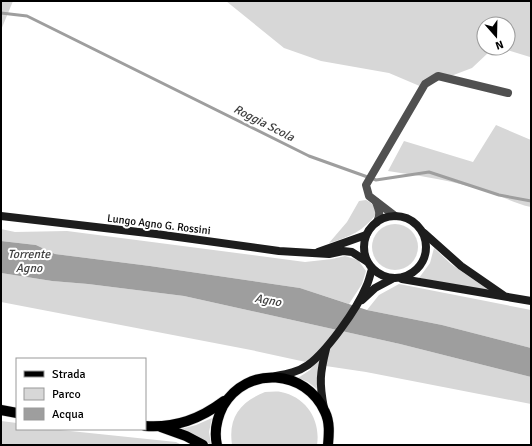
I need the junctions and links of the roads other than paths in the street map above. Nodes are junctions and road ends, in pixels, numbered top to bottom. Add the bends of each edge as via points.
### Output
1 (508, 93) dead end
2 (376, 202) junction
3 (1, 216) edge
4 (395, 216) junction
5 (377, 222) junction
6 (422, 231) junction
7 (366, 235) junction
8 (314, 253) junction
9 (366, 261) junction
10 (372, 269) junction
11 (401, 278) junction
12 (392, 279) junction
13 (505, 296) junction
14 (531, 301) edge
15 (358, 303) junction
16 (326, 348) junction
17 (272, 377) junction
18 (228, 399) junction
19 (1, 410) edge
20 (326, 412) junction
21 (16, 413) edge
22 (146, 426) edge
23 (161, 427) junction
24 (203, 445) edge
25 (217, 445) edge
26 (328, 445) edge

1 - 2 street via 438,76 425,84 366,185 369,196
2 - 4 street
2 - 5 street via 380,211
3 - 8 main road, Lungo Agno G. Rossini
4 - 5 main road
4 - 6 main road via 411,220
5 - 7 main road, Lungo Agno G. Rossini
6 - 11 main road via 427,251 424,261 410,276
6 - 13 main road via 461,266
7 - 8 main road, Lungo Agno G. Rossini
7 - 9 main road
8 - 9 main road, Lungo Agno G. Rossini via 352,252
9 - 10 main road, Lungo Agno G. Rossini
10 - 12 main road, Lungo Agno G. Rossini
10 - 15 main road
11 - 12 main road
11 - 13 main road
12 - 15 main road
13 - 14 main road
15 - 16 main road
16 - 17 main road via 307,365 293,373
16 - 20 main road via 320,370 320,390
17 - 18 main road via 255,380 240,387
17 - 20 main road via 289,379 304,386 317,398
18 - 23 main road via 210,412 190,421
18 - 25 main road via 220,412 216,428
19 - 21 main road
20 - 26 main road
22 - 23 main road
23 - 24 main road

